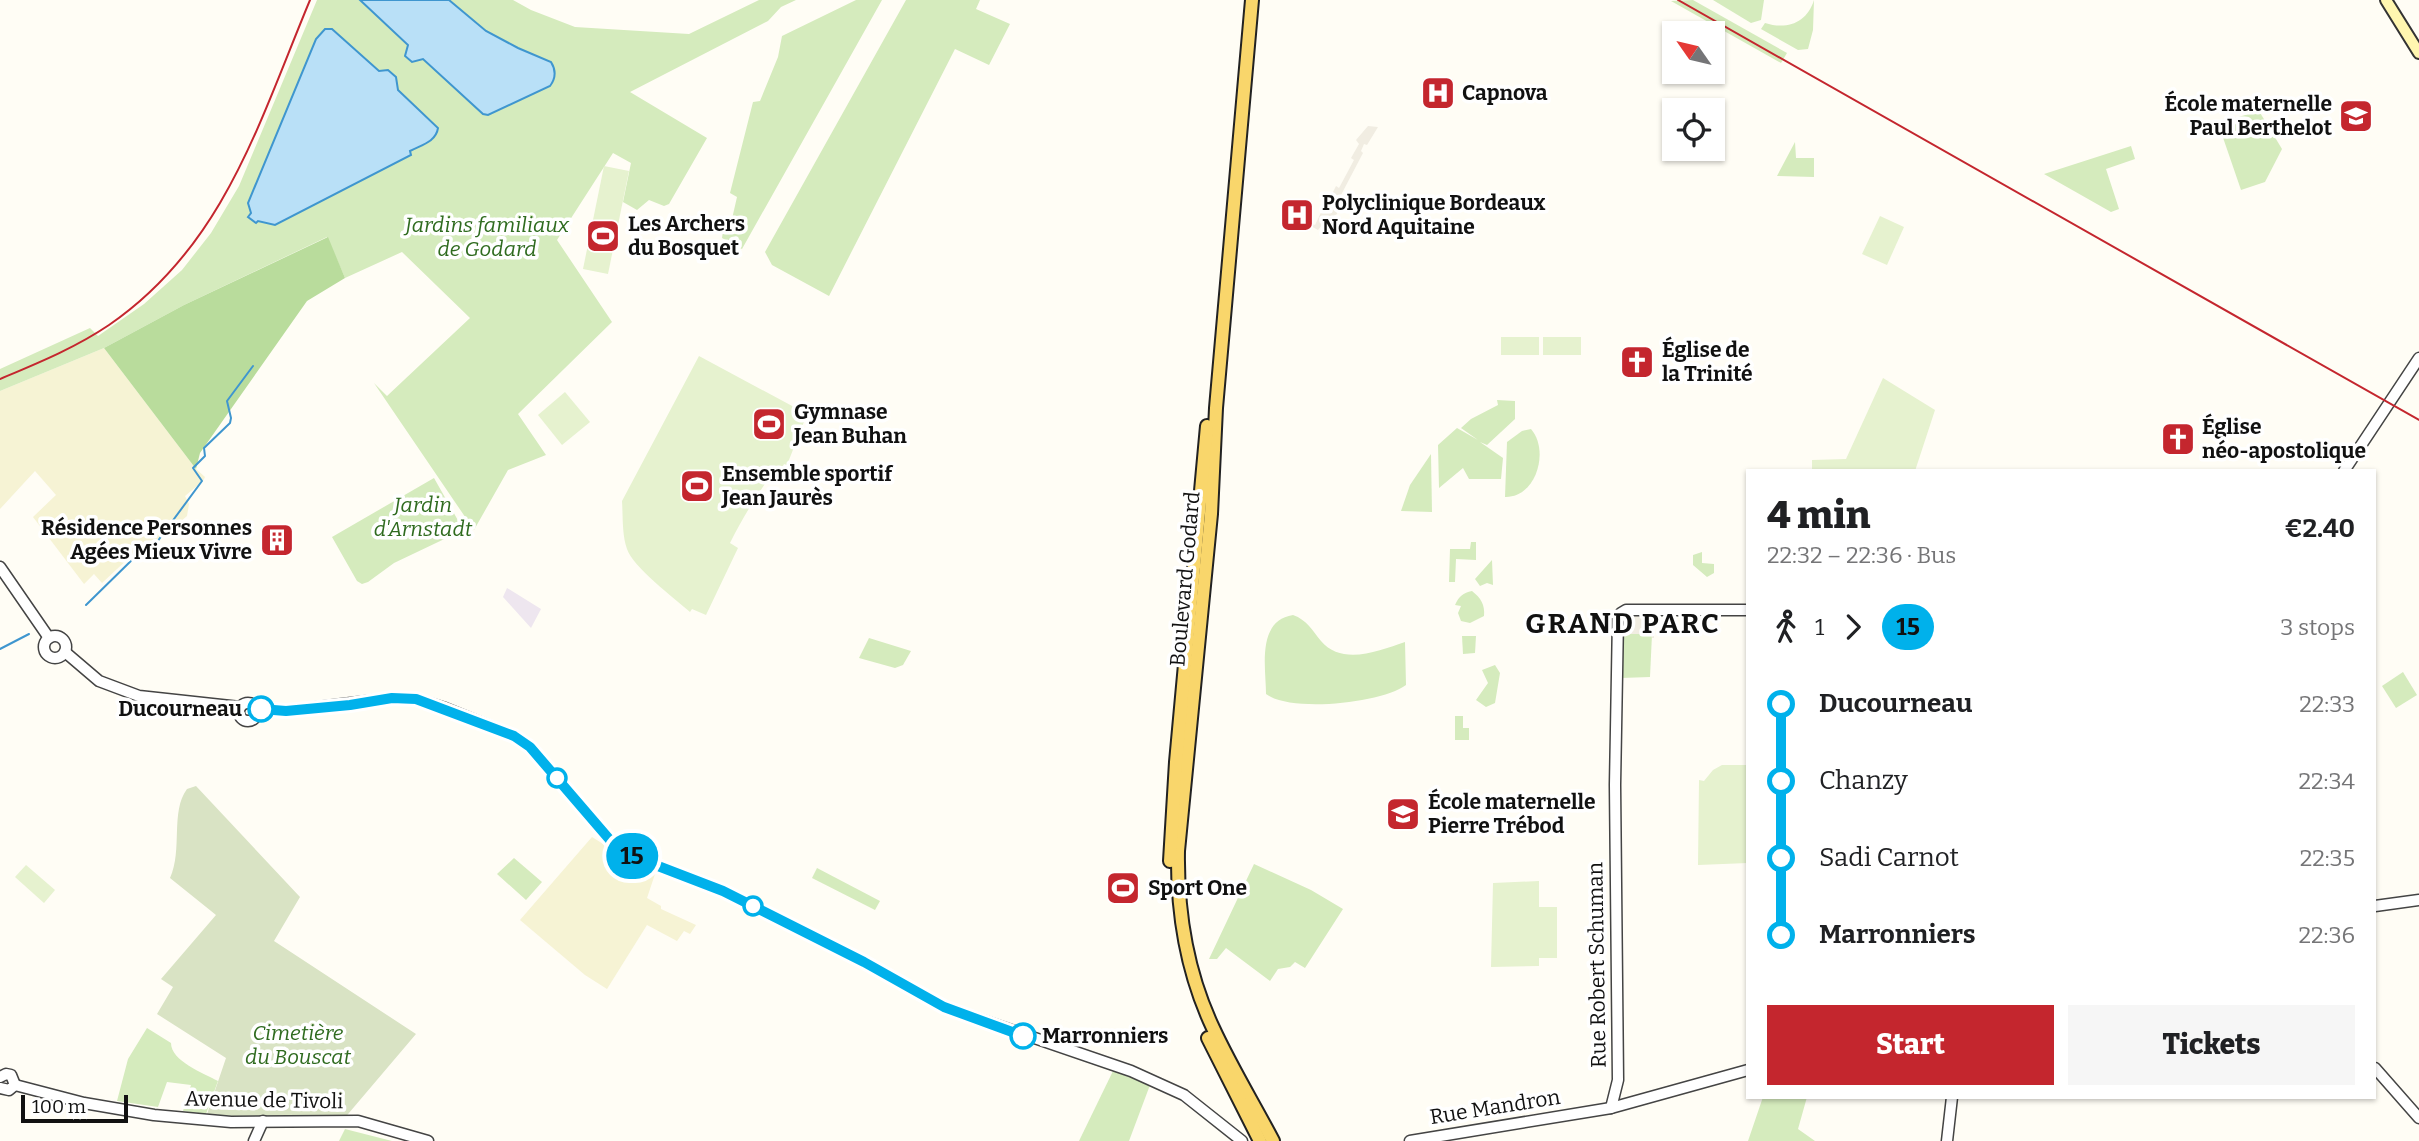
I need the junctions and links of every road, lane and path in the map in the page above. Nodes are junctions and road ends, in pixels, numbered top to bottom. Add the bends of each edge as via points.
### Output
1 (1244, 0) edge
2 (1252, 0) edge
3 (2386, 0) edge
4 (2419, 53) edge
5 (2419, 358) edge
6 (2345, 469) edge
7 (0, 567) edge
8 (1746, 610) edge
9 (49, 638) junction
10 (65, 652) junction
11 (240, 707) junction
12 (256, 709) junction
13 (2419, 900) edge
14 (2376, 906) edge
15 (2376, 1069) edge
16 (1746, 1071) edge
17 (0, 1077) edge
18 (15, 1085) junction
19 (0, 1088) edge
20 (1952, 1099) edge
21 (1611, 1108) junction
22 (2415, 1114) edge
23 (263, 1121) junction
24 (254, 1141) edge
25 (428, 1141) edge
26 (1242, 1141) edge
27 (1260, 1141) edge
28 (1273, 1141) edge
29 (1410, 1141) edge
30 (1947, 1141) edge

1 - 27 main road, Boulevard Godard via 1170,873 1175,934 1191,994 1204,1030
2 - 28 main road, Boulevard Godard via 1178,864 1183,932 1198,992 1228,1060
3 - 4 main road
5 - 6 street
7 - 9 street
8 - 21 street, Rue Robert Schuman via 1626,610 1618,618 1618,1080
9 - 10 street via 62,638
9 - 10 street via 44,647 49,656
10 - 11 street via 99,681 139,696
11 - 12 street via 248,703
11 - 12 street via 246,721 255,718
12 - 26 street via 286,711 416,699 514,736 530,747 610,840 632,856 723,891 944,1007 1184,1095
13 - 14 street
15 - 22 street
16 - 21 street, Rue Mandron
17 - 18 street via 11,1075
18 - 19 street via 9,1090
18 - 23 street, Avenue de Tivoli via 118,1110
20 - 30 street
21 - 29 street, Rue Mandron
23 - 24 street
23 - 25 street, Avenue de Tivoli via 358,1121

